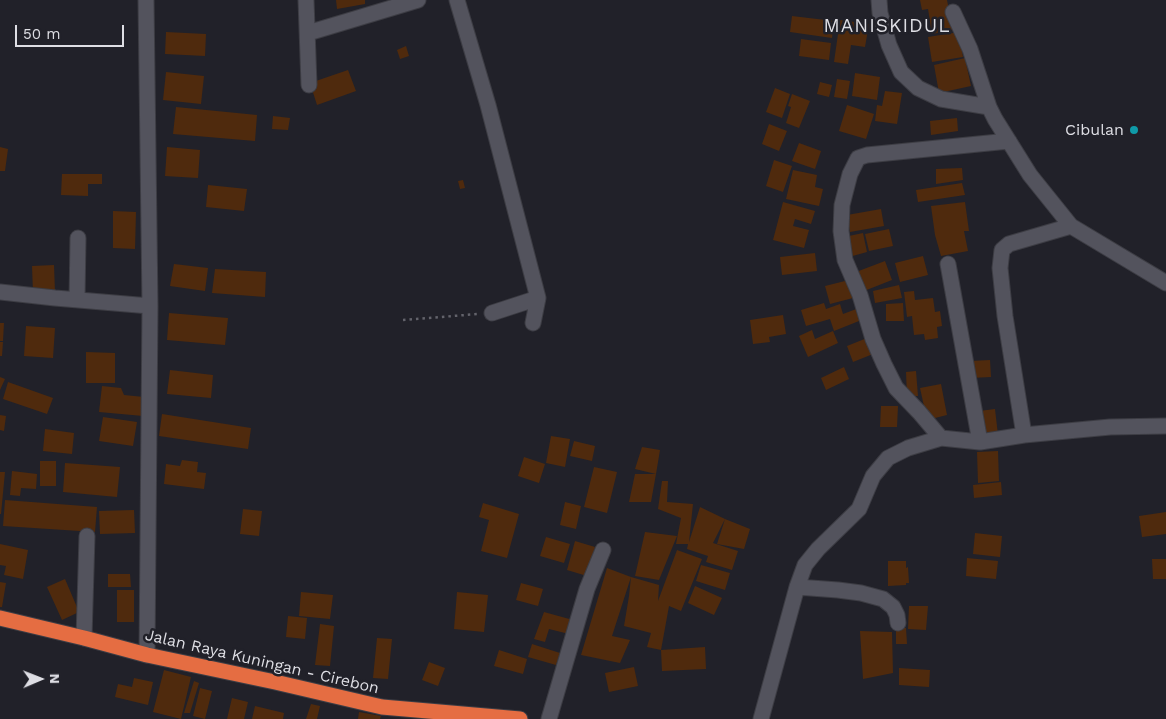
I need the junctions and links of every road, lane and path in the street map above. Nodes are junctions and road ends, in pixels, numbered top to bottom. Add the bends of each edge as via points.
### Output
1 (146, 0) edge
2 (306, 0) edge
3 (418, 0) edge
4 (457, 0) edge
5 (880, 0) edge
6 (953, 12) dead end
7 (308, 34) junction
8 (309, 85) dead end
9 (989, 107) junction
10 (1009, 141) junction
11 (1071, 226) junction
12 (78, 238) dead end
13 (948, 264) dead end
14 (1166, 283) edge
15 (0, 292) edge
16 (538, 298) junction
17 (77, 300) junction
18 (150, 306) junction
19 (492, 312) joint
20 (403, 320) dead end
21 (533, 323) dead end
22 (1166, 427) edge
23 (1024, 435) junction
24 (941, 438) junction
25 (980, 442) junction
26 (88, 536) dead end
27 (603, 550) dead end
28 (797, 587) junction
29 (0, 618) edge
30 (898, 623) dead end
31 (84, 638) junction
32 (147, 655) junction
33 (520, 719) edge
34 (549, 719) edge
35 (761, 719) edge

1 - 18 street
2 - 7 street
3 - 7 street
4 - 16 street
5 - 9 street via 880,13 889,45 902,72 918,88 941,100
6 - 9 street via 970,49
7 - 8 street
9 - 10 street
10 - 11 street via 1030,175
10 - 24 street via 858,158 842,205 845,260 860,295 876,348 896,388
11 - 14 street
11 - 23 street via 1009,244 1002,250 1000,268 1005,316
12 - 17 street
13 - 25 street
15 - 17 street
16 - 19 street
16 - 21 street
17 - 18 street
18 - 32 street
19 - 20 path
22 - 23 street via 1110,427
23 - 25 street
24 - 25 street
24 - 28 street via 888,458 873,476 858,508 805,565
26 - 31 street
27 - 34 street via 587,589
28 - 30 street via 883,598 893,607
28 - 35 street
29 - 31 highway, Jalan Raya Kuningan - Cirebon
31 - 32 highway, Jalan Raya Kuningan - Cirebon
32 - 33 highway, Jalan Raya Kuningan - Cirebon via 382,707

